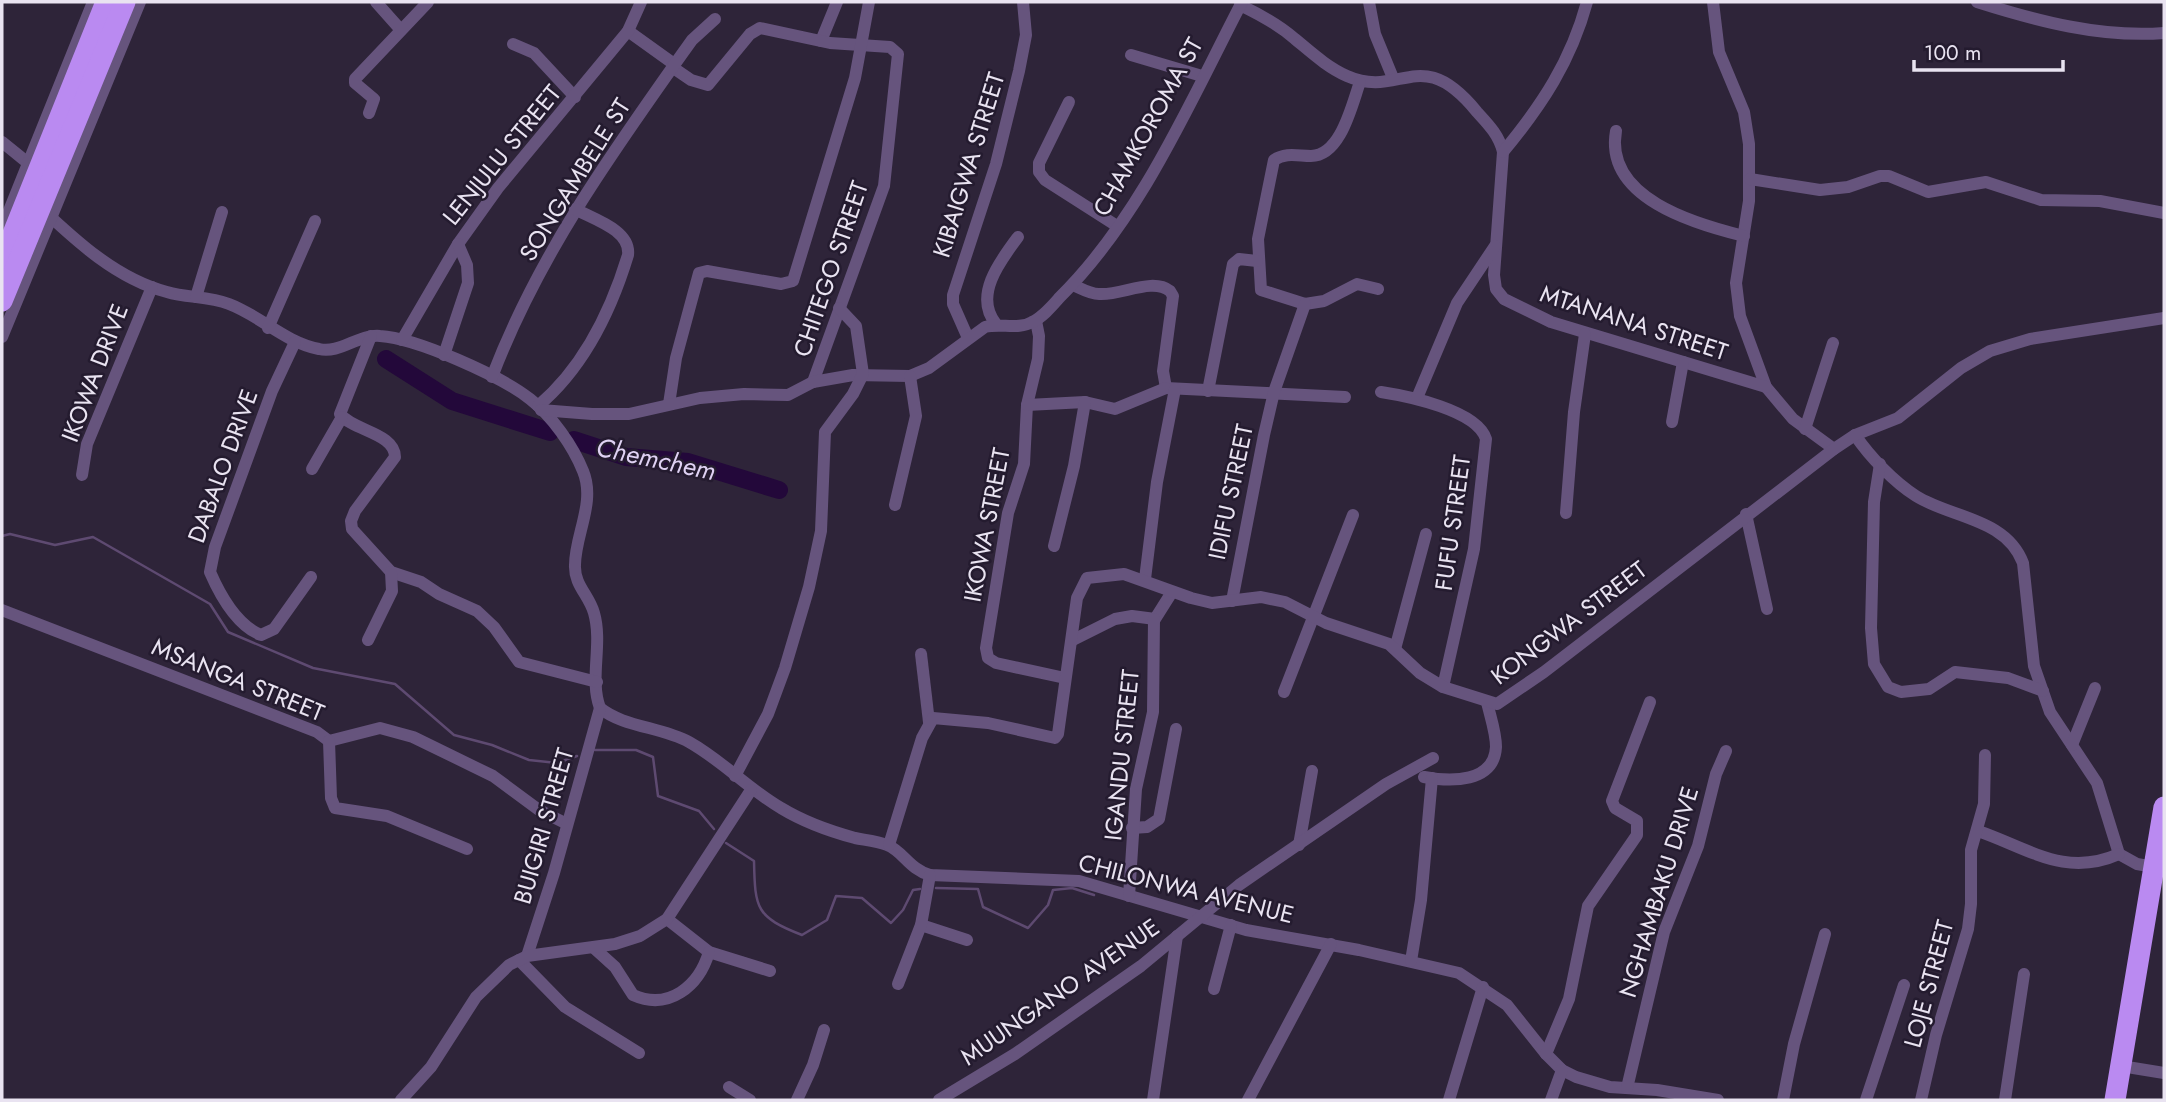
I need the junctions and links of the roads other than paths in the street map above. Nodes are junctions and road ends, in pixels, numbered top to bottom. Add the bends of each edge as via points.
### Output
1 (93, 2) edge
2 (106, 2) edge
3 (125, 2) edge
4 (140, 2) edge
5 (376, 2) edge
6 (428, 2) edge
7 (640, 2) edge
8 (837, 2) edge
9 (869, 2) edge
10 (1023, 2) edge
11 (1369, 2) edge
12 (1587, 2) edge
13 (1713, 2) edge
14 (1977, 2) edge
15 (1241, 3) edge
16 (715, 19) dead end
17 (400, 29) junction
18 (628, 31) junction
19 (2164, 33) edge
20 (821, 41) junction
21 (513, 44) dead end
22 (862, 47) junction
23 (1131, 55) dead end
24 (673, 66) junction
25 (1202, 76) junction
26 (1392, 78) junction
27 (1360, 82) junction
28 (575, 97) junction
29 (1069, 102) dead end
30 (369, 113) dead end
31 (1616, 131) dead end
32 (2, 142) edge
33 (1503, 152) junction
34 (28, 163) junction
35 (1750, 179) junction
36 (575, 209) junction
37 (46, 212) junction
38 (222, 212) dead end
39 (2164, 213) edge
40 (314, 221) dead end
41 (1117, 226) junction
42 (2, 228) edge
43 (1744, 236) junction
44 (1018, 237) dead end
45 (458, 244) junction
46 (1495, 246) junction
47 (1257, 261) junction
48 (7, 262) edge
49 (1073, 285) junction
50 (152, 287) junction
51 (1378, 289) dead end
52 (196, 297) junction
53 (2, 302) edge
54 (1305, 304) junction
55 (839, 308) junction
56 (2164, 318) edge
57 (1036, 321) junction
58 (996, 324) junction
59 (268, 328) junction
60 (1585, 334) junction
61 (371, 336) junction
62 (2, 337) edge
63 (968, 338) junction
64 (402, 340) junction
65 (295, 342) junction
66 (1833, 343) dead end
67 (444, 355) junction
68 (1683, 362) junction
69 (863, 374) junction
70 (910, 376) junction
71 (492, 377) junction
72 (813, 382) junction
73 (1766, 387) junction
74 (1171, 388) junction
75 (1208, 391) junction
76 (1381, 391) dead end
77 (1274, 392) junction
78 (1345, 397) dead end
79 (1417, 398) junction
80 (1085, 402) junction
81 (668, 404) junction
82 (1027, 405) junction
83 (540, 408) junction
84 (342, 417) junction
85 (1672, 422) dead end
86 (1805, 429) junction
87 (1855, 435) junction
88 (1834, 449) junction
89 (1880, 464) junction
90 (312, 469) dead end
91 (82, 475) dead end
92 (895, 505) dead end
93 (1566, 513) dead end
94 (1746, 514) junction
95 (1353, 515) dead end
96 (1426, 534) dead end
97 (1054, 546) dead end
98 (391, 572) junction
99 (311, 577) dead end
100 (1145, 579) junction
101 (1172, 592) junction
102 (1232, 601) junction
103 (1767, 609) dead end
104 (2, 610) edge
105 (1314, 617) junction
106 (1154, 619) junction
107 (1073, 639) junction
108 (368, 640) dead end
109 (1395, 649) junction
110 (921, 654) dead end
111 (1066, 678) junction
112 (597, 682) junction
113 (1443, 687) junction
114 (2095, 688) dead end
115 (2043, 691) junction
116 (1284, 692) dead end
117 (1487, 702) junction
118 (1650, 702) dead end
119 (600, 708) junction
120 (929, 722) junction
121 (1176, 729) dead end
122 (329, 741) junction
123 (2072, 745) junction
124 (1726, 751) dead end
125 (1985, 755) dead end
126 (1433, 758) dead end
127 (1312, 771) dead end
128 (1406, 774) junction
129 (735, 776) junction
130 (1432, 778) junction
131 (751, 790) junction
132 (2164, 807) edge
133 (566, 824) junction
134 (1132, 828) junction
135 (1978, 831) junction
136 (889, 845) junction
137 (1299, 845) junction
138 (467, 849) dead end
139 (2119, 855) junction
140 (930, 876) junction
141 (2157, 878) edge
142 (1129, 896) junction
143 (1203, 916) junction
144 (667, 919) junction
145 (921, 925) junction
146 (1231, 925) junction
147 (1825, 934) dead end
148 (1177, 936) junction
149 (967, 940) dead end
150 (1331, 944) junction
151 (594, 948) junction
152 (709, 951) junction
153 (523, 958) junction
154 (1411, 961) junction
155 (770, 971) dead end
156 (2024, 974) dead end
157 (898, 984) dead end
158 (1904, 985) dead end
159 (1483, 986) junction
160 (1214, 989) dead end
161 (824, 1030) dead end
162 (639, 1053) dead end
163 (1546, 1054) junction
164 (2121, 1066) junction
165 (1562, 1070) junction
166 (2164, 1073) edge
167 (729, 1087) dead end
168 (1627, 1088) junction
169 (941, 1099) edge
170 (1701, 1099) edge
171 (402, 1100) edge
172 (750, 1100) edge
173 (796, 1100) edge
174 (1153, 1100) edge
175 (1248, 1100) edge
176 (1449, 1100) edge
177 (1551, 1100) edge
178 (1718, 1100) edge
179 (1783, 1100) edge
180 (1867, 1100) edge
181 (1921, 1100) edge
182 (2005, 1100) edge
183 (2115, 1100) edge

1 - 34 street
2 - 48 highway
3 - 37 highway
4 - 37 street
5 - 17 street
6 - 17 street
7 - 18 street, LENJULU STREET
8 - 20 street
9 - 22 street
10 - 63 street, KIBAIGWA STREET via 1026,35 1019,71 996,164 953,295
11 - 26 street via 1375,34
12 - 33 street via 1562,72
13 - 35 street via 1720,56 1746,121
14 - 19 street via 2087,30
15 - 25 street, CHAMKOROMA ST
15 - 27 street via 1330,67
16 - 24 street, SONGAMBELE ST via 697,33
17 - 30 street via 355,79 374,99
18 - 24 street
18 - 28 street, LENJULU STREET
20 - 22 street, CHITEGO STREET
20 - 24 street, CHITEGO STREET via 760,28 708,85 691,80
21 - 28 street via 540,59
22 - 55 street, CHITEGO STREET via 893,48 900,61 884,186
22 - 81 street via 793,281 781,284 699,273
23 - 25 street
24 - 36 street, SONGAMBELE ST
25 - 41 street, CHAMKOROMA ST via 1151,174
26 - 27 street
26 - 33 street via 1427,76 1452,84 1498,137
27 - 47 street via 1328,150 1321,155 1293,154 1274,160
28 - 45 street, LENJULU STREET via 498,188
29 - 41 street via 1039,163 1039,172
31 - 43 street via 1617,158 1645,197 1700,224
32 - 34 street
33 - 46 street, MTANANA STREET
34 - 42 street
35 - 39 street via 1820,190 1889,176 1928,192 1986,182 2041,200 2100,201
35 - 43 street
36 - 71 street, SONGAMBELE ST via 519,312
36 - 83 street via 622,235 629,246 628,255 583,357
37 - 48 highway
37 - 50 street via 99,257
37 - 62 street
38 - 52 street
40 - 59 street
41 - 49 street, CHAMKOROMA ST
43 - 73 street via 1737,301
44 - 58 street via 989,289 987,309
45 - 64 street, LENJULU STREET
45 - 67 street via 468,283
46 - 60 street, MTANANA STREET via 1495,283 1501,297
46 - 79 street via 1457,303
47 - 54 street via 1261,290
47 - 75 street via 1239,259 1233,264
48 - 53 highway
49 - 57 street, CHAMKOROMA ST
49 - 74 street via 1103,295 1157,285 1170,291 1163,371
50 - 52 street
50 - 91 street, IKOWA DRIVE via 87,444
51 - 54 street via 1357,284 1324,301
52 - 59 street via 229,304
54 - 77 street, IDIFU STREET
55 - 69 street via 856,326
55 - 72 street, CHITEGO STREET
56 - 87 street, KONGWA STREET via 1990,351 1898,418
57 - 58 street
57 - 82 street, IKOWA STREET via 1038,359
58 - 63 street
59 - 65 street
60 - 68 street, MTANANA STREET
60 - 93 street
61 - 64 street
61 - 65 street via 330,350
61 - 84 street via 342,404
63 - 70 street via 929,368
64 - 67 street
65 - 99 street, DABALO DRIVE via 272,391 209,572 231,610 261,635 274,629
66 - 86 street
67 - 71 street
68 - 73 street, MTANANA STREET
68 - 85 street
69 - 70 street
69 - 72 street
69 - 129 street via 825,432 821,531 809,587 768,714
70 - 92 street via 916,416
71 - 83 street
72 - 81 street via 788,395 744,394
73 - 86 street
74 - 75 street
74 - 80 street via 1120,409
74 - 100 street
75 - 77 street
76 - 79 street, FUFU STREET
77 - 78 street
77 - 102 street, IDIFU STREET
79 - 113 street, FUFU STREET via 1478,426 1486,439 1474,549
80 - 82 street
80 - 97 street
81 - 83 street via 605,415
82 - 111 street, IKOWA STREET via 1022,477 1008,513 986,648 988,658 996,663
83 - 112 street via 578,460 587,482 575,574 598,632
84 - 90 street
84 - 98 street via 395,449 392,464 355,511 350,525
86 - 88 street
87 - 88 street, KONGWA STREET
87 - 89 street
88 - 94 street, KONGWA STREET
89 - 115 street via 1916,496 1983,524 2018,551 2034,666
89 - 115 street via 1872,525 1871,628 1874,664 1888,687 1901,692 1928,689 1955,672 2008,678
94 - 103 street
94 - 117 street, KONGWA STREET via 1544,672 1501,702
95 - 105 street
96 - 109 street
98 - 108 street via 392,591
98 - 112 street via 477,611 522,664
100 - 101 street, KONGWA STREET
100 - 107 street, KONGWA STREET via 1124,574 1084,580 1077,598
101 - 102 street, KONGWA STREET via 1205,601
101 - 106 street
102 - 105 street, KONGWA STREET via 1273,599
104 - 122 street, MSANGA STREET via 230,697
105 - 109 street, KONGWA STREET
105 - 116 street
106 - 107 street via 1115,619
106 - 134 street, IGANDU STREET via 1153,712
107 - 111 street, KONGWA STREET
109 - 113 street, KONGWA STREET
110 - 120 street
111 - 120 street, KONGWA STREET via 1055,738 939,717
112 - 119 street
113 - 117 street, KONGWA STREET
114 - 123 street
115 - 123 street via 2050,712
117 - 130 street via 1495,741 1490,766 1471,777
118 - 163 street via 1612,802 1637,821 1637,835 1588,906 1569,999
119 - 129 street via 673,733
119 - 133 street, BUIGIRI STREET
120 - 136 street
121 - 134 street via 1159,819 1147,827
122 - 133 street, MSANGA STREET via 380,728 414,737 493,776
122 - 138 street via 335,808 387,816
123 - 139 street via 2097,783
124 - 168 street, NGHAMBAKU DRIVE via 1698,846 1664,932
125 - 135 street, LOJE STREET
126 - 128 street, MUUNGANO AVENUE
127 - 137 street
128 - 130 street
128 - 137 street, MUUNGANO AVENUE
129 - 131 street
130 - 154 street
131 - 136 street via 813,825
131 - 144 street
132 - 141 highway
133 - 153 street, BUIGIRI STREET
134 - 142 street, IGANDU STREET
135 - 139 street via 2033,855 2076,864
135 - 181 street, LOJE STREET via 1971,850 1968,929
136 - 140 street via 911,867
137 - 143 street, MUUNGANO AVENUE via 1239,884
139 - 141 street
140 - 142 street, CHILONWA AVENUE via 1079,881
140 - 145 street
141 - 164 highway
142 - 143 street, CHILONWA AVENUE
143 - 146 street, CHILONWA AVENUE
143 - 148 street, MUUNGANO AVENUE
144 - 151 street via 640,936
144 - 152 street
145 - 149 street
145 - 157 street
146 - 150 street, CHILONWA AVENUE
146 - 160 street
147 - 179 street
148 - 169 street, MUUNGANO AVENUE via 1096,999
148 - 174 street
150 - 154 street, CHILONWA AVENUE
150 - 175 street
151 - 152 street via 615,967 632,994 657,1001 671,998 694,982
151 - 153 street
152 - 155 street
153 - 162 street via 565,1007
153 - 171 street via 475,997 437,1059
154 - 159 street, CHILONWA AVENUE via 1459,973
156 - 182 street
158 - 180 street
159 - 163 street, CHILONWA AVENUE via 1507,1005
159 - 176 street
161 - 173 street
163 - 165 street, CHILONWA AVENUE
164 - 166 street
164 - 183 highway
165 - 168 street, CHILONWA AVENUE via 1595,1083
165 - 177 street
167 - 172 street
168 - 170 street, CHILONWA AVENUE
170 - 178 street, CHILONWA AVENUE

